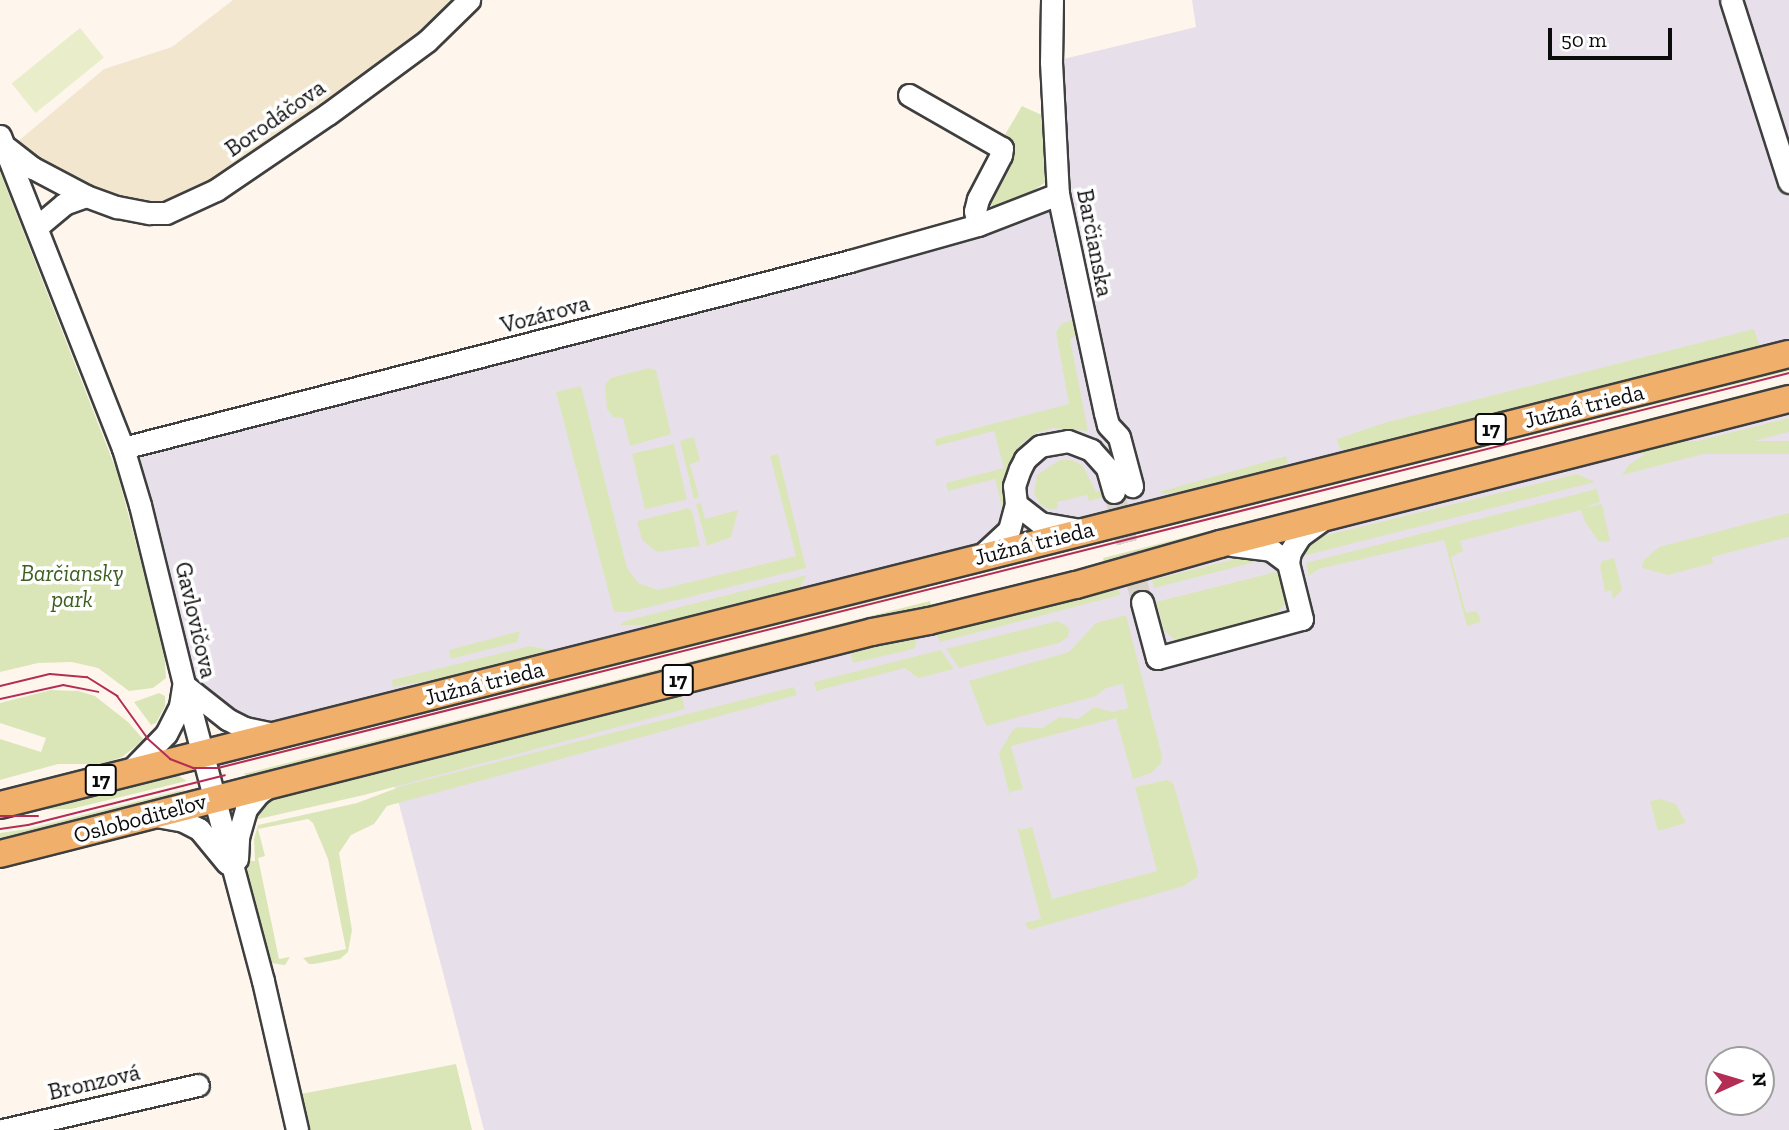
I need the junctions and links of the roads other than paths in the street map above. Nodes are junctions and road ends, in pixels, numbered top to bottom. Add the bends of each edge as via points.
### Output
1 (469, 0) edge
2 (1052, 0) edge
3 (1731, 0) edge
4 (909, 96) dead end
5 (3, 141) edge
6 (1789, 182) edge
7 (1058, 194) junction
8 (86, 196) junction
9 (978, 225) junction
10 (38, 226) junction
11 (1783, 351) edge
12 (1789, 399) edge
13 (123, 448) junction
14 (1016, 504) junction
15 (1329, 516) junction
16 (1086, 531) junction
17 (1220, 544) junction
18 (979, 557) junction
19 (1288, 564) junction
20 (1142, 602) tunnel mouth
21 (184, 684) junction
22 (279, 735) junction
23 (203, 755) junction
24 (127, 773) junction
25 (280, 780) junction
26 (215, 799) junction
27 (0, 805) edge
28 (154, 816) junction
29 (0, 854) edge
30 (237, 879) junction
31 (198, 1085) dead end
32 (3, 1130) edge
33 (297, 1130) edge

1 - 8 street, Borodáčova via 427,41 328,114 182,208 149,214
2 - 7 street, Barčianska
3 - 6 street
4 - 9 street via 1002,148 978,199
5 - 8 street, Borodáčova via 33,168
5 - 10 street, Gavlovičova
7 - 9 street, Vozárova
7 - 14 street, Barčianska via 1108,425 1119,437 1123,489 1097,455 1084,446 1061,441 1040,446 1025,459 1014,486
8 - 10 street via 64,204
9 - 13 street, Vozárova
10 - 13 street, Gavlovičova
11 - 16 main road, Južná trieda / 17
12 - 15 main road, Južná trieda / 17
13 - 21 street, Gavlovičova
14 - 16 street via 1040,523
14 - 18 street via 1005,536
15 - 17 main road, Južná trieda / 17
15 - 19 street via 1300,536
16 - 18 main road, Južná trieda / 17
17 - 19 street via 1263,548 1279,554
17 - 25 main road, Južná trieda / 17 via 1038,595
18 - 22 main road, Južná trieda / 17
19 - 20 street via 1302,619 1157,658
21 - 22 street via 227,719
21 - 23 street, Gavlovičova
21 - 24 street via 180,706 166,734
22 - 23 main road, Osloboditeľov / 17
23 - 24 main road, Osloboditeľov / 17
23 - 26 street, Gavlovičova
24 - 27 main road, Osloboditeľov / 17
25 - 26 main road, Osloboditeľov / 17
25 - 30 street via 259,793 246,809 238,836
26 - 28 main road, Osloboditeľov / 17
26 - 30 street, Gavlovičova
28 - 29 main road, Osloboditeľov / 17
28 - 30 street via 199,829
30 - 33 street, Gavlovičova
31 - 32 street, Bronzová

